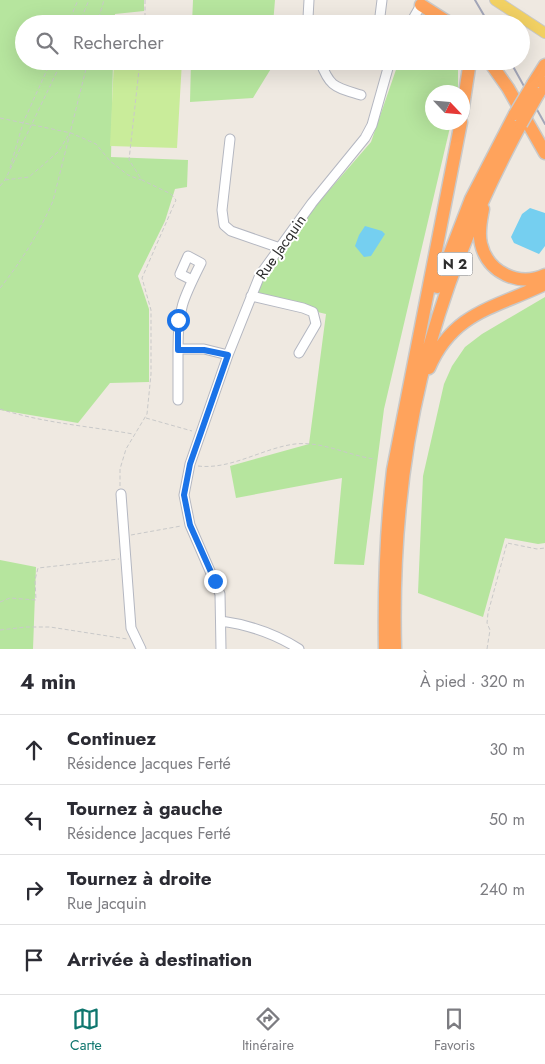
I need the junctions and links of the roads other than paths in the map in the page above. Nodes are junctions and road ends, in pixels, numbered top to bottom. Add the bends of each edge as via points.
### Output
1 (309, 0) edge
2 (382, 0) edge
3 (495, 0) edge
4 (417, 3) edge
5 (308, 15) edge
6 (381, 15) edge
7 (413, 15) edge
8 (436, 15) edge
9 (518, 15) edge
10 (530, 23) edge
11 (545, 33) edge
12 (545, 65) edge
13 (324, 70) edge
14 (388, 70) edge
15 (469, 70) edge
16 (497, 70) edge
17 (499, 70) edge
18 (466, 85) edge
19 (539, 87) edge
20 (361, 95) dead end
21 (518, 119) junction
22 (459, 130) edge
23 (230, 139) dead end
24 (545, 144) edge
25 (545, 153) edge
26 (494, 174) junction
27 (280, 248) junction
28 (545, 275) edge
29 (192, 280) dead end
30 (545, 284) edge
31 (251, 296) junction
32 (178, 350) junction
33 (299, 352) dead end
34 (228, 355) junction
35 (415, 356) junction
36 (178, 400) dead end
37 (413, 413) junction
38 (121, 494) road end
39 (220, 622) junction
40 (141, 649) edge
41 (221, 649) edge
42 (299, 649) edge
43 (385, 649) edge
44 (395, 649) edge

1 - 5 street
2 - 6 street
3 - 9 main road
4 - 7 street
4 - 8 highway
10 - 11 main road
12 - 19 highway, N 2
13 - 20 street via 329,83
14 - 27 street, Rue Jacquin via 372,126 365,138
15 - 18 highway
16 - 25 highway
17 - 24 highway via 509,81
19 - 21 highway, N 2, bridge
21 - 26 highway, N 2
21 - 35 highway, N 2 via 482,175 460,223
22 - 35 highway
23 - 27 street via 222,210 224,225 231,232
26 - 28 highway via 480,226 483,251 493,265 509,277 527,281
26 - 37 highway, N 2 via 449,282 428,347
27 - 31 street, Rue Jacquin via 260,275
29 - 32 street via 181,303
30 - 37 highway via 474,315 452,331 432,360
31 - 33 street via 313,312 316,324
31 - 34 street, Rue Jacquin
32 - 34 street via 204,350
32 - 36 street
34 - 39 street, Rue Jacquin via 190,464 184,495 190,525 220,594
35 - 43 highway, N 2 via 399,433 387,522
37 - 44 highway, N 2 via 398,512
38 - 40 street via 131,628
39 - 41 street, Rue Jacquin
39 - 42 street via 257,628

